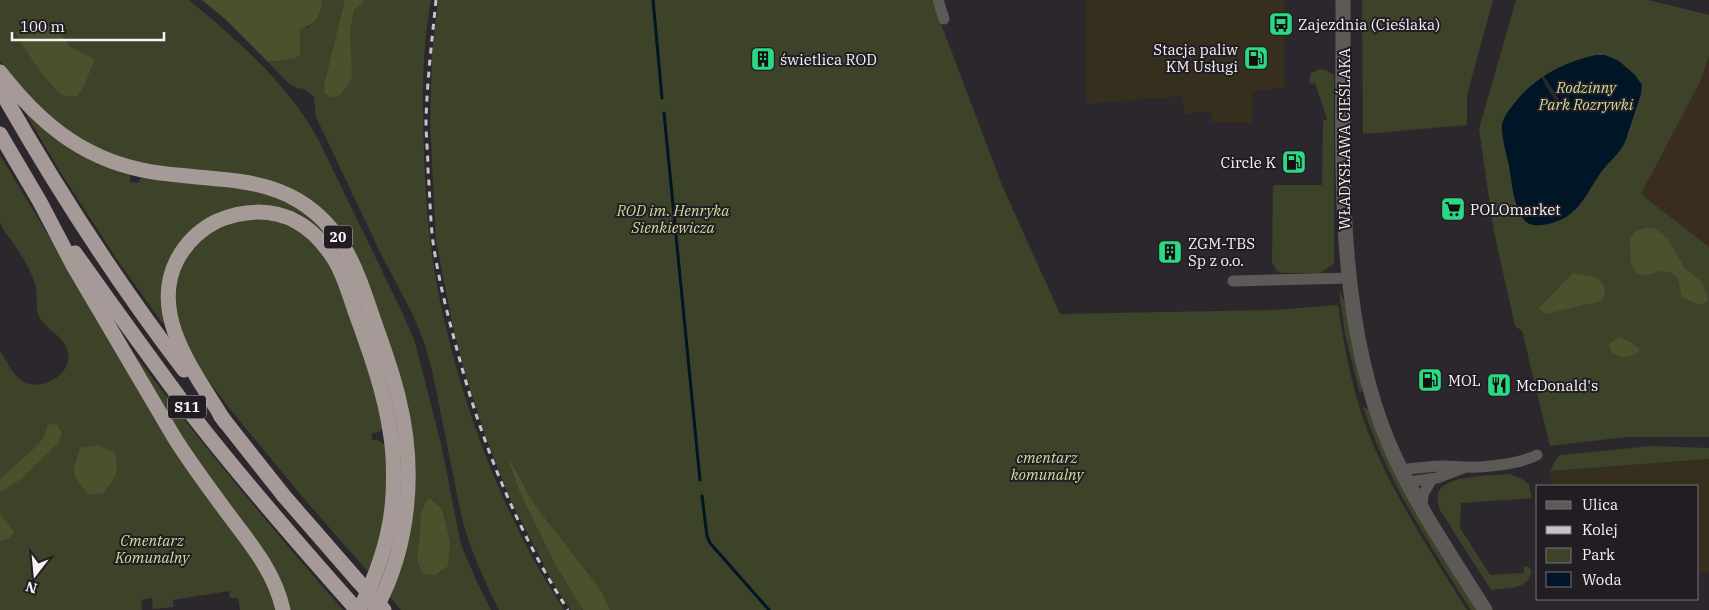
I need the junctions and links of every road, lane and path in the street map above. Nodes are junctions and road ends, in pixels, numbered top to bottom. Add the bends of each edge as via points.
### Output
1 (938, 0) edge
2 (1343, 0) edge
3 (1353, 0) edge
4 (944, 18) dead end
5 (0, 72) edge
6 (0, 89) edge
7 (0, 134) edge
8 (40, 202) junction
9 (1350, 278) junction
10 (1233, 281) dead end
11 (225, 422) junction
12 (1537, 455) dead end
13 (1465, 468) junction
14 (1405, 476) junction
15 (1432, 479) junction
16 (1422, 508) junction
17 (355, 607) edge
18 (283, 610) edge
19 (375, 610) edge
20 (384, 610) edge
21 (1486, 610) edge

1 - 4 street
2 - 9 street, WŁADYSŁAWA CIEŚLAKA via 1344,207
3 - 9 street, WŁADYSŁAWA CIEŚLAKA via 1353,240
5 - 19 highway, 20 via 40,118 76,144 98,155 143,170 267,187 315,212 335,233 358,274 391,372 405,433 408,468 405,518 393,568
6 - 11 highway, S11 via 96,244 182,367
7 - 8 highway, S11
8 - 17 highway, S11 via 195,417
8 - 18 highway via 74,267 174,437 272,575
9 - 10 street
9 - 14 street, WŁADYSŁAWA CIEŚLAKA via 1357,333 1371,391 1385,433
11 - 17 highway via 185,356 172,326 168,302 171,275 188,243 211,224 225,217 254,212 284,216 310,231 334,260 372,358 387,412 393,454 391,512 380,560
11 - 20 highway, S11, bridge via 284,496
12 - 13 street via 1511,464
13 - 14 street via 1439,466
13 - 15 street
14 - 15 street
14 - 16 street, WŁADYSŁAWA CIEŚLAKA
15 - 16 street via 1425,489
16 - 21 street, WŁADYSŁAWA CIEŚLAKA

